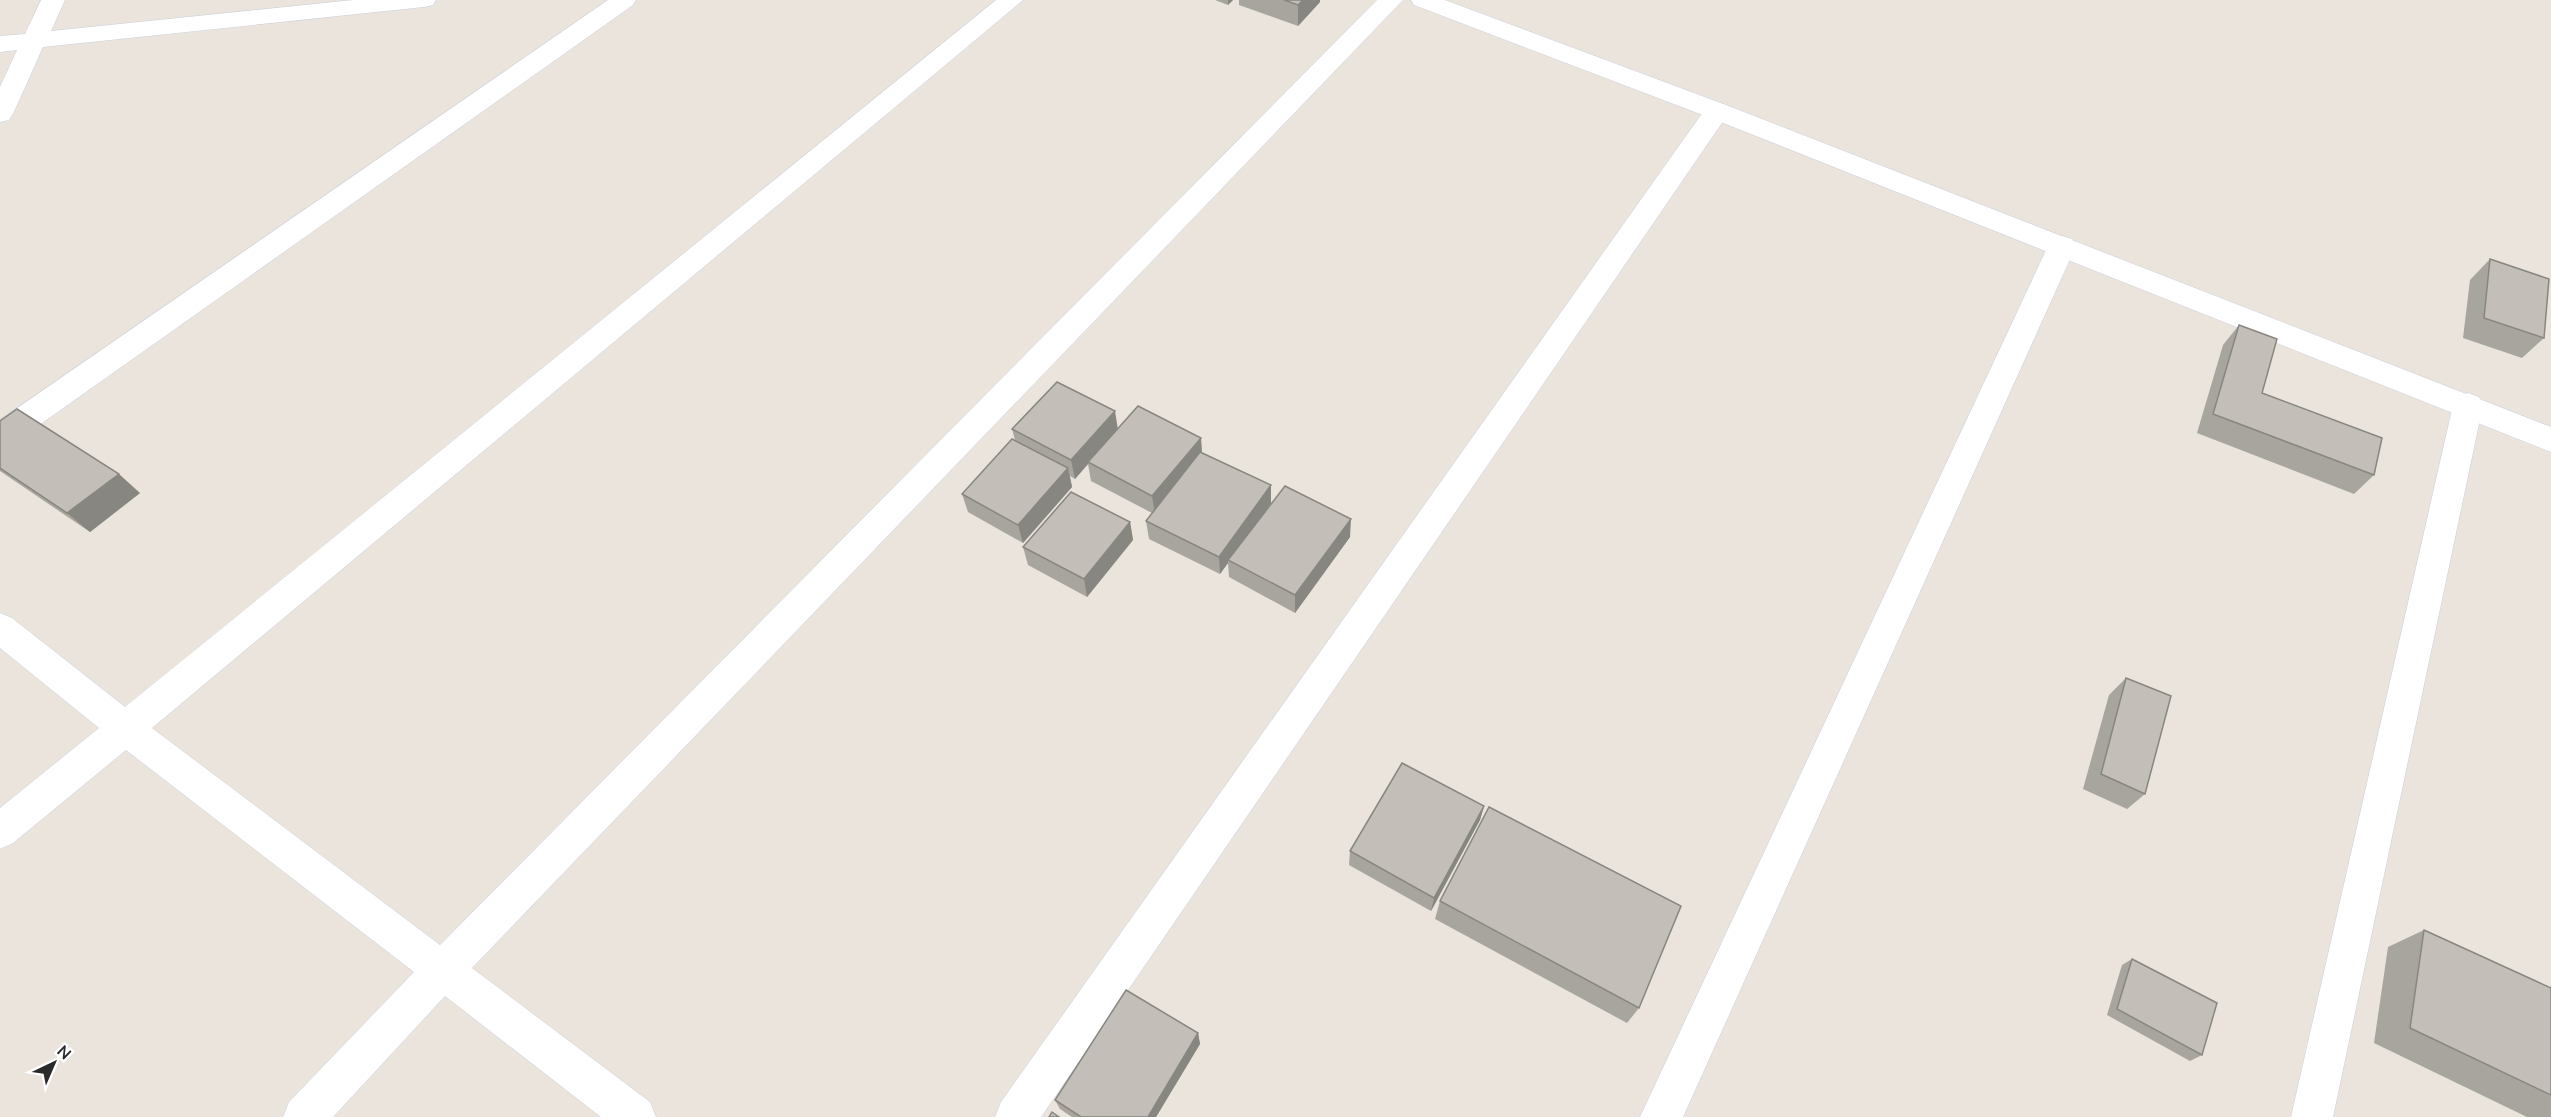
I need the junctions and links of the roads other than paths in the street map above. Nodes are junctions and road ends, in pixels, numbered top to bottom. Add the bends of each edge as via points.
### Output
1 (53, 0) edge
2 (424, 0) edge
3 (624, 0) edge
4 (1011, 0) edge
5 (1391, 0) edge
6 (1423, 0) edge
7 (36, 40) junction
8 (0, 44) edge
9 (1717, 111) junction
10 (0, 114) edge
11 (2062, 246) junction
12 (2468, 405) junction
13 (0, 436) edge
14 (2551, 440) edge
15 (0, 628) edge
16 (124, 728) junction
17 (0, 831) edge
18 (443, 970) junction
19 (304, 1117) edge
20 (635, 1117) edge
21 (1016, 1117) edge
22 (1661, 1117) edge
23 (2312, 1117) edge

1 - 7 street
2 - 7 street
3 - 13 street
4 - 16 street
5 - 18 street
6 - 9 street
7 - 8 street
7 - 10 street
9 - 11 street
9 - 21 street
11 - 12 street
11 - 22 street
12 - 14 street
12 - 23 street
15 - 16 street
16 - 17 street
16 - 18 street
18 - 19 street
18 - 20 street

